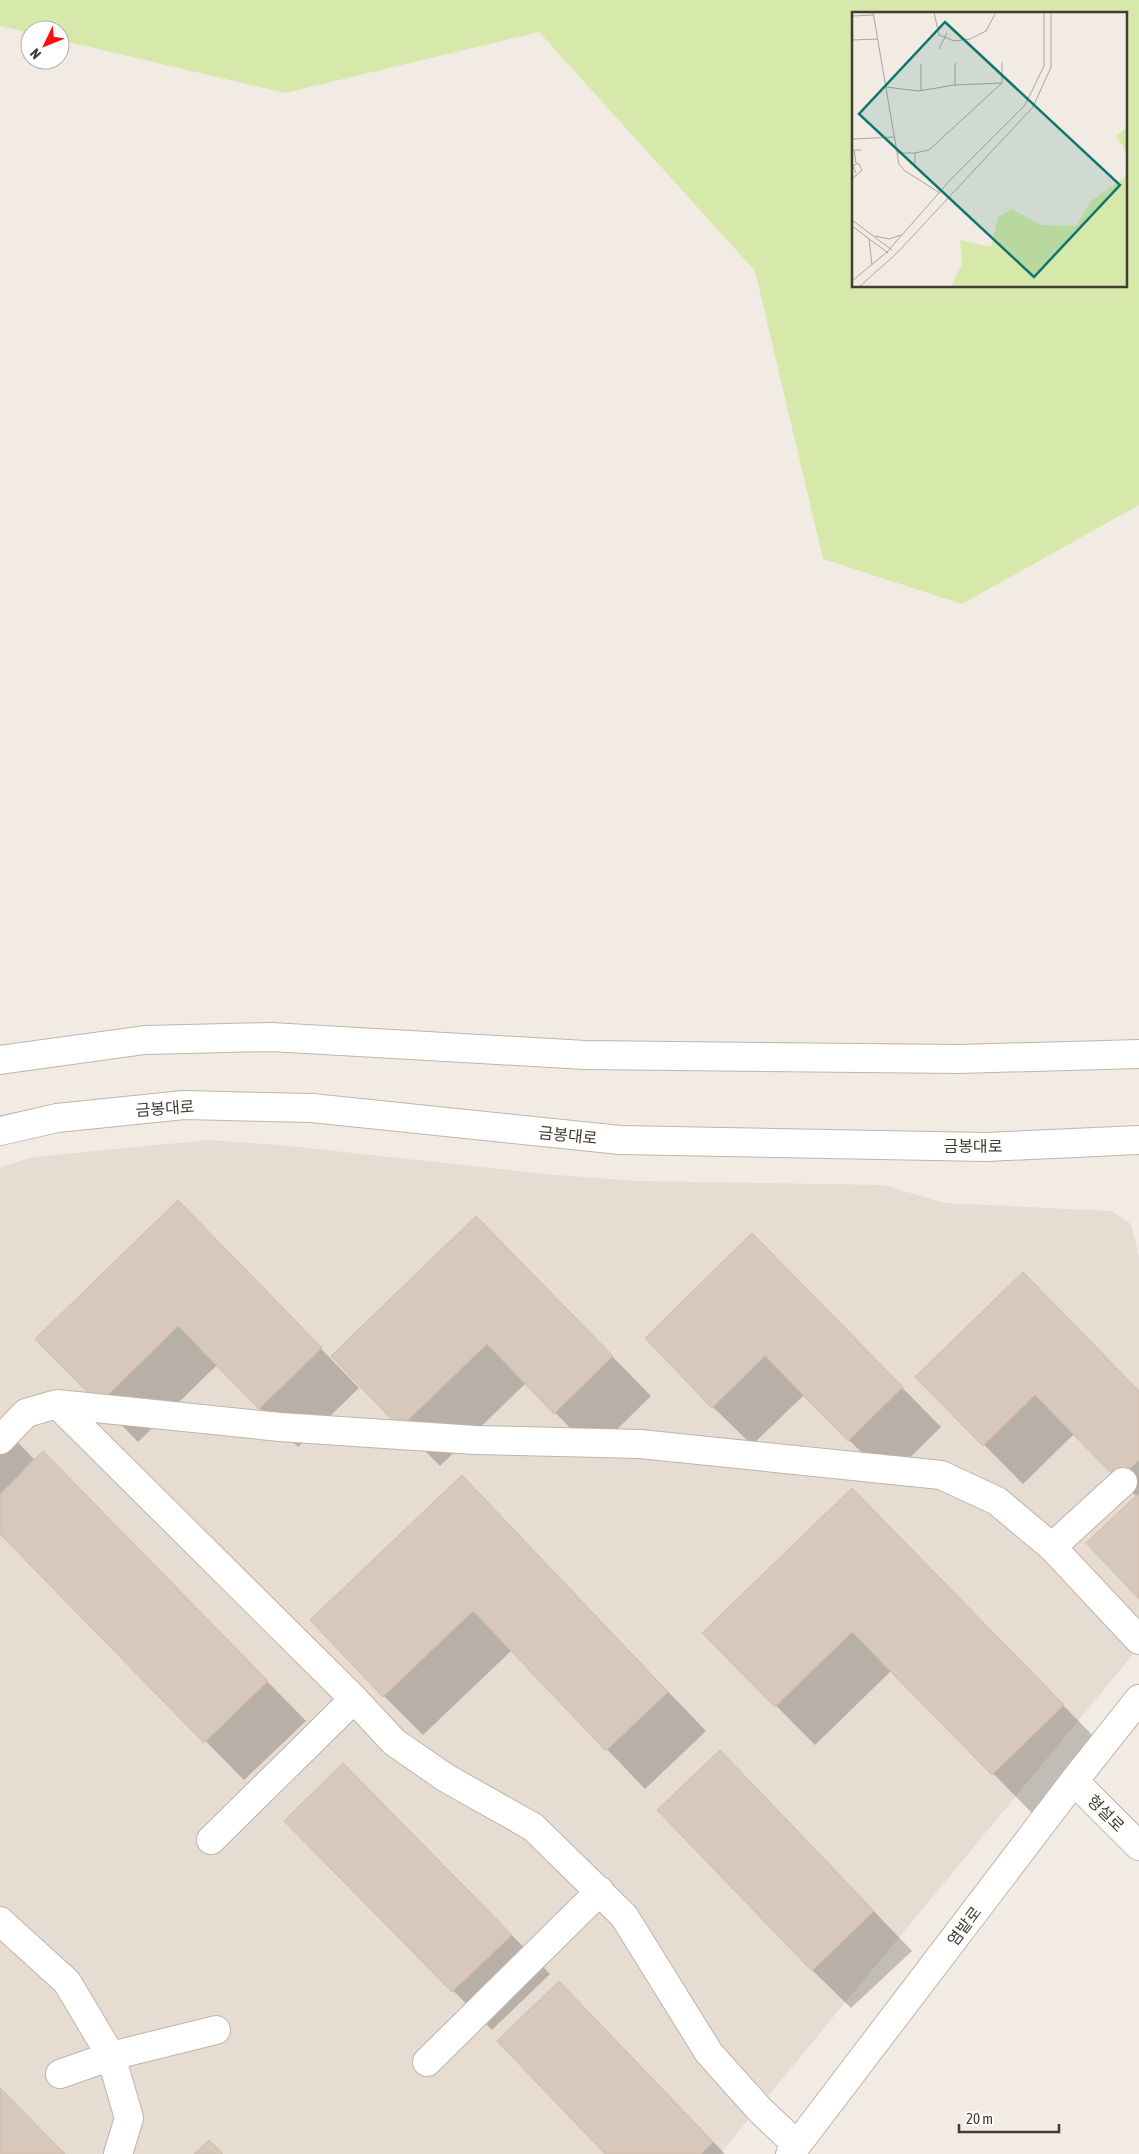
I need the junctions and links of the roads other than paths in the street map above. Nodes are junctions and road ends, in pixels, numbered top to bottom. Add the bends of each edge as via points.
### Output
1 (1139, 1054) edge
2 (0, 1060) edge
3 (0, 1131) edge
4 (1139, 1140) edge
5 (57, 1404) junction
6 (0, 1440) edge
7 (1123, 1482) dead end
8 (1052, 1547) junction
9 (1139, 1640) edge
10 (1139, 1699) edge
11 (354, 1700) junction
12 (1074, 1781) junction
13 (211, 1840) dead end
14 (1139, 1846) edge
15 (600, 1892) junction
16 (0, 1921) edge
17 (216, 2030) dead end
18 (111, 2056) junction
19 (427, 2062) dead end
20 (60, 2074) dead end
21 (794, 2150) edge
22 (118, 2154) edge

1 - 2 street via 959,1059 585,1055 271,1037 145,1040
3 - 4 street, 금봉대로 via 57,1118 184,1105 312,1108 620,1140 986,1147
5 - 6 street via 26,1413
5 - 8 street via 280,1427 475,1440 640,1444 941,1475 997,1501
5 - 11 street
7 - 8 street
8 - 9 street
10 - 12 street, 염밭로
11 - 13 street
11 - 15 street via 394,1742 446,1778 533,1827
12 - 14 street, 형설로
12 - 21 street, 염밭로
15 - 19 street
15 - 21 street via 624,1916 709,2053
16 - 18 street via 67,1982
17 - 18 street
18 - 20 street
18 - 22 street via 129,2118

